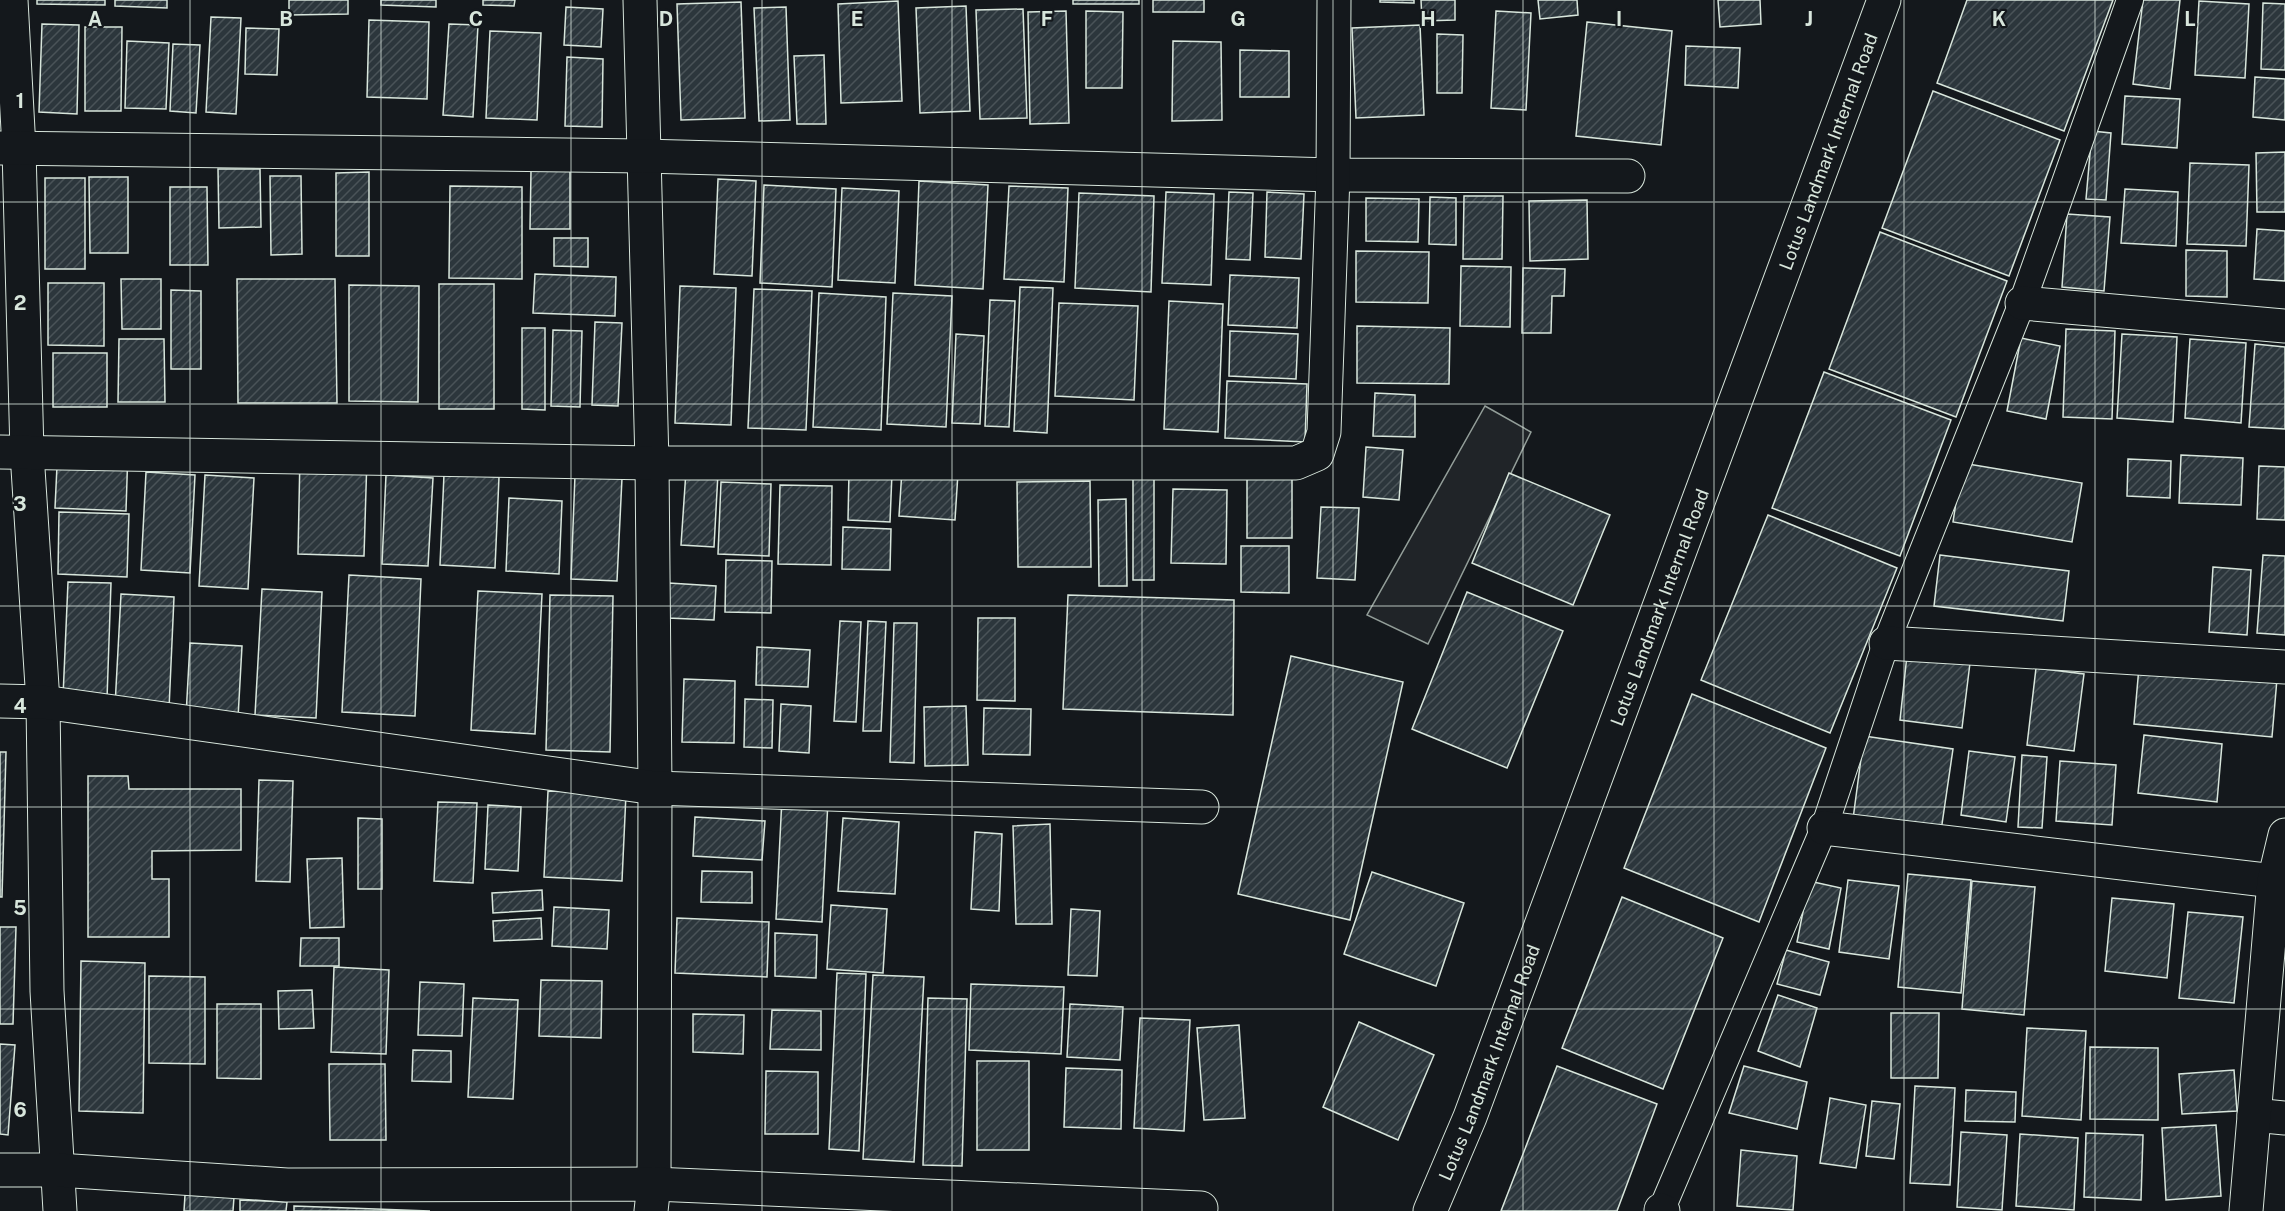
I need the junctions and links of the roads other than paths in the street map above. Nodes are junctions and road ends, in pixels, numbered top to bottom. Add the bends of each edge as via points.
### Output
1 (11, 0) edge
2 (640, 0) edge
3 (1334, 0) edge
4 (1884, 0) edge
5 (2130, 0) edge
6 (9, 149) edge
7 (643, 156) junction
8 (1333, 175) junction
9 (1628, 176) dead end
10 (2022, 303) junction
11 (2285, 326) edge
12 (14, 453) edge
13 (652, 463) junction
14 (1886, 643) junction
15 (2285, 667) edge
16 (0, 701) edge
17 (43, 702) junction
18 (655, 788) junction
19 (1202, 807) dead end
20 (1824, 828) junction
21 (2285, 835) edge
22 (2274, 881) junction
23 (2269, 1116) edge
24 (0, 1170) edge
25 (58, 1170) junction
26 (652, 1197) edge
27 (1201, 1208) dead end
28 (60, 1211) edge
29 (1430, 1211) edge
30 (1662, 1211) edge
31 (2246, 1211) edge

1 - 6 street
2 - 7 street
3 - 8 street
4 - 29 street, Lotus Landmark Internal Road via 1470,1117
5 - 10 street
6 - 7 street
6 - 12 street
7 - 8 street
7 - 13 street
8 - 9 street
8 - 13 street via 1324,432 1317,454 1296,463
10 - 11 street
10 - 14 street
12 - 13 street
12 - 17 street
13 - 18 street
14 - 15 street
14 - 20 street
16 - 17 street
17 - 18 street
17 - 25 street via 47,991
18 - 19 street
18 - 26 street
20 - 22 street
20 - 30 street
21 - 22 street
22 - 23 street
23 - 31 street
24 - 25 street
25 - 26 street via 287,1185
25 - 28 street
26 - 27 street

